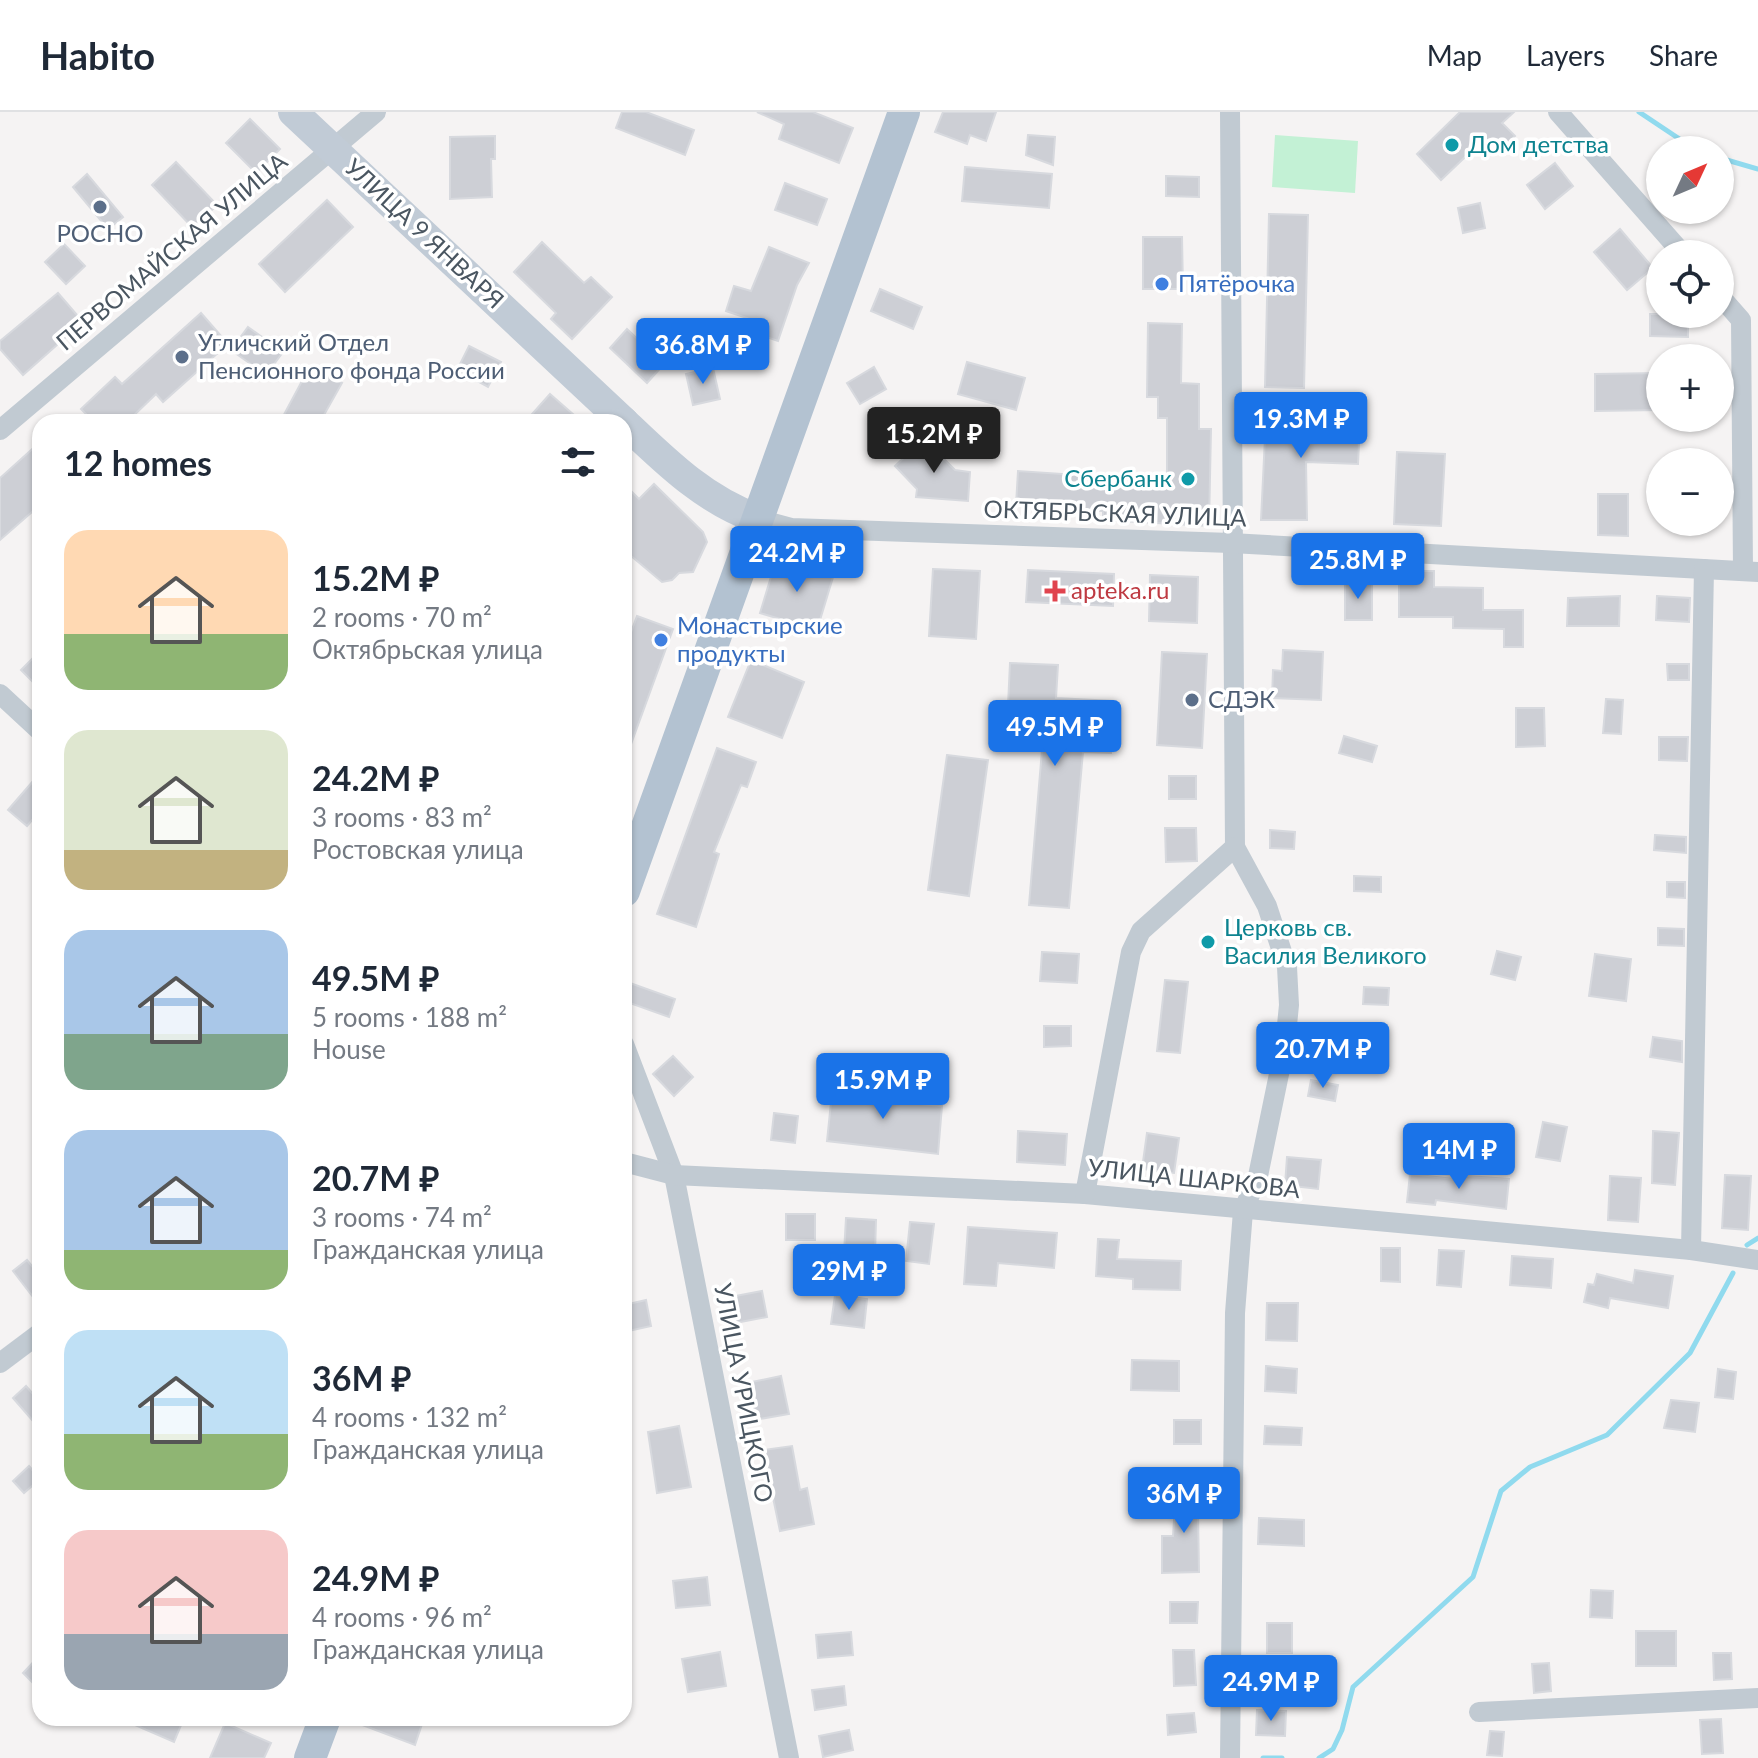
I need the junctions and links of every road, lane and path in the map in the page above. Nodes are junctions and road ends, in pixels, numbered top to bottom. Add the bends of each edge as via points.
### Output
1 (293, 112) edge
2 (376, 112) edge
3 (904, 112) edge
4 (1230, 112) edge
5 (1558, 112) edge
6 (335, 149) junction
7 (1671, 240) edge
8 (1734, 312) edge
9 (616, 414) edge
10 (632, 429) edge
11 (0, 430) edge
12 (758, 519) junction
13 (1231, 543) junction
14 (1704, 569) junction
15 (1751, 571) edge
16 (0, 694) edge
17 (32, 724) edge
18 (1235, 847) junction
19 (632, 869) edge
20 (632, 1065) edge
21 (632, 1164) edge
22 (674, 1175) junction
23 (1085, 1194) junction
24 (1243, 1211) junction
25 (1691, 1250) junction
26 (1758, 1260) edge
27 (32, 1339) edge
28 (0, 1363) edge
29 (1758, 1698) edge
30 (1479, 1712) dead end
31 (322, 1726) edge
32 (310, 1758) edge
33 (789, 1758) edge
34 (1230, 1758) edge

1 - 6 main road, УЛИЦА 9 ЯНВАРЯ
2 - 6 street, ПЕРВОМАЙСКАЯ УЛИЦА
3 - 12 main road
4 - 13 street
5 - 7 street
6 - 9 main road, УЛИЦА 9 ЯНВАРЯ
6 - 11 street, ПЕРВОМАЙСКАЯ УЛИЦА
8 - 15 street via 1741,320
10 - 12 main road, УЛИЦА 9 ЯНВАРЯ via 699,490
12 - 13 street, ОКТЯБРЬСКАЯ УЛИЦА via 791,528
12 - 19 main road
13 - 14 street, ОКТЯБРЬСКАЯ УЛИЦА
13 - 18 street
14 - 15 street, ОКТЯБРЬСКАЯ УЛИЦА
14 - 25 street
16 - 17 street
18 - 23 street via 1141,931 1131,952
18 - 24 street via 1267,906 1287,967 1289,1005 1258,1176
20 - 22 street, УЛИЦА УРИЦКОГО
21 - 22 street, УЛИЦА ШАРКОВА
22 - 23 street, УЛИЦА ШАРКОВА
22 - 33 street, УЛИЦА УРИЦКОГО
23 - 24 street, УЛИЦА ШАРКОВА
24 - 25 street, УЛИЦА ШАРКОВА
24 - 34 street via 1235,1313
25 - 26 street, УЛИЦА ШАРКОВА
27 - 28 street
29 - 30 street
31 - 32 main road

